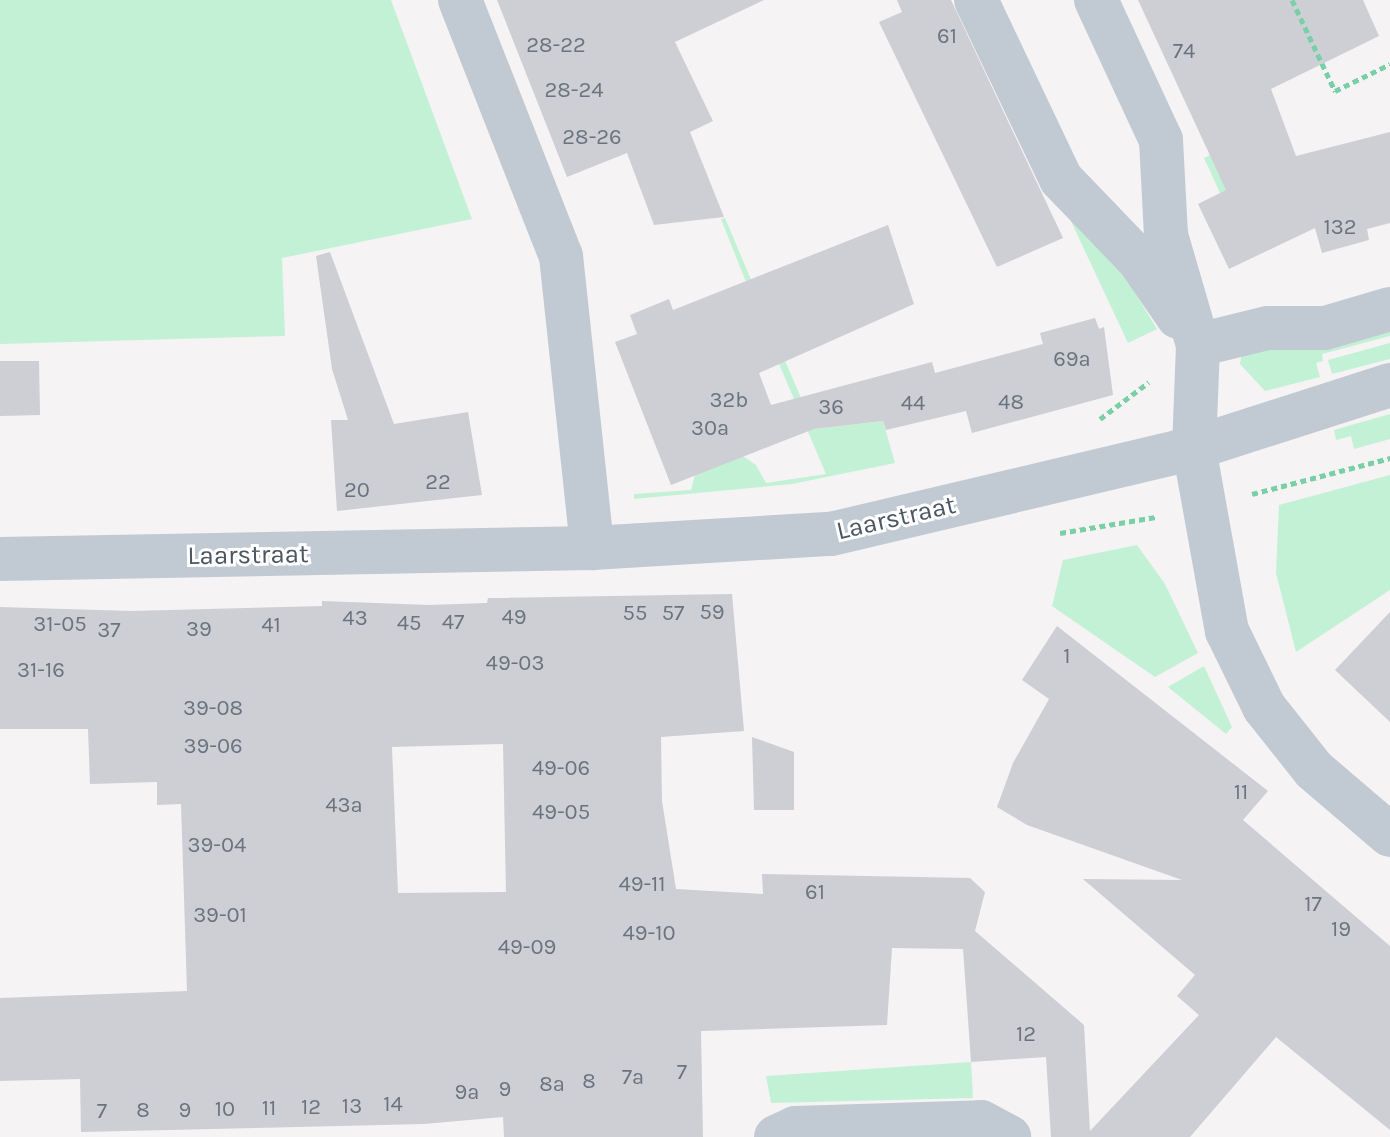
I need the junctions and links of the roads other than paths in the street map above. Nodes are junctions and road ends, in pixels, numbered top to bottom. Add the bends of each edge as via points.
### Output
1 (460, 0) edge
2 (976, 0) edge
3 (1096, 0) edge
4 (1390, 309) edge
5 (1198, 345) junction
6 (1390, 385) edge
7 (1194, 448) junction
8 (592, 548) junction
9 (0, 559) edge
10 (1390, 835) edge
11 (776, 1137) edge
12 (1009, 1137) edge

1 - 8 street via 561,256
2 - 5 street via 1061,179 1139,260
3 - 5 street via 1161,140 1166,235
4 - 5 street via 1325,328 1268,328
5 - 7 street
6 - 7 street, Laarstraat
7 - 8 street, Laarstraat via 831,534
7 - 10 street via 1227,631 1264,707 1314,770
8 - 9 street, Laarstraat
11 - 12 street via 795,1128 981,1122

